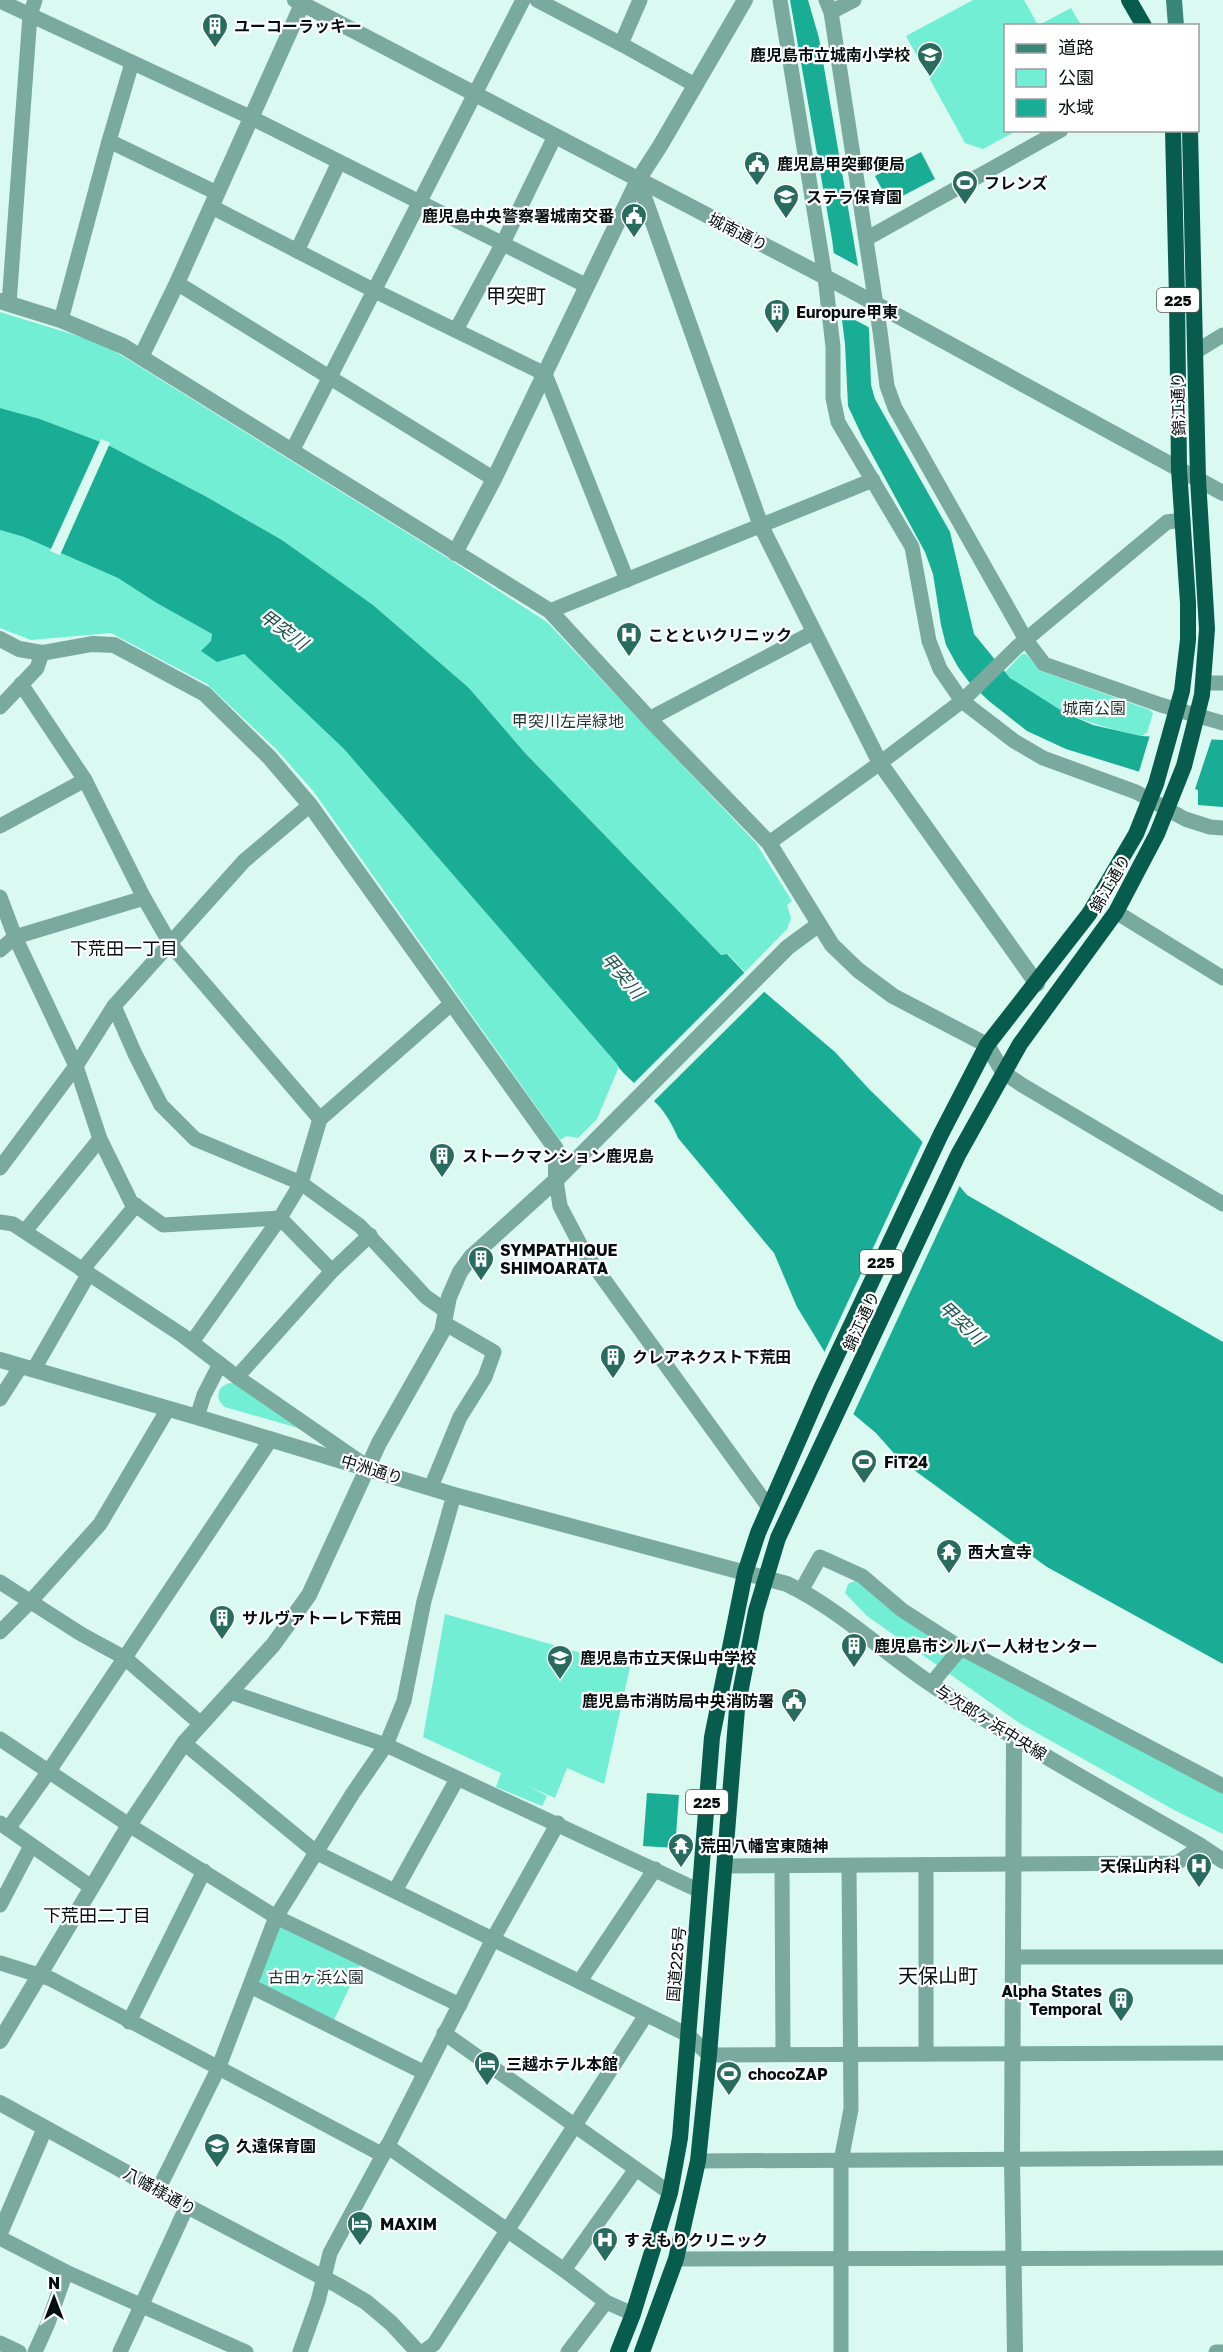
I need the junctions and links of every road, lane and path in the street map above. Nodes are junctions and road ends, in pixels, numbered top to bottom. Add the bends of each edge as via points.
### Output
1 (523, 0) edge
2 (537, 0) edge
3 (640, 0) edge
4 (745, 0) edge
5 (780, 0) edge
6 (854, 0) edge
7 (1129, 0) edge
8 (1174, 0) edge
9 (0, 1) edge
10 (301, 1) edge
11 (828, 6) edge
12 (32, 7) edge
13 (1143, 24) edge
14 (1176, 24) edge
15 (621, 44) junction
16 (132, 63) junction
17 (695, 86) junction
18 (474, 93) junction
19 (252, 118) junction
20 (1057, 132) edge
21 (1173, 132) edge
22 (1190, 132) edge
23 (555, 136) junction
24 (109, 141) junction
25 (339, 162) junction
26 (638, 180) junction
27 (215, 200) junction
28 (420, 202) junction
29 (866, 239) junction
30 (502, 243) junction
31 (297, 251) junction
32 (828, 278) junction
33 (177, 283) junction
34 (588, 286) junction
35 (375, 291) junction
36 (873, 302) junction
37 (4, 303) edge
38 (61, 320) junction
39 (456, 330) junction
40 (1223, 335) edge
41 (1195, 352) junction
42 (141, 357) junction
43 (545, 374) junction
44 (330, 378) junction
45 (292, 451) junction
46 (1179, 469) junction
47 (494, 479) junction
48 (1198, 479) junction
49 (873, 480) junction
50 (1223, 493) edge
51 (1183, 520) junction
52 (761, 526) junction
53 (455, 553) junction
54 (627, 580) junction
55 (550, 611) junction
56 (814, 632) junction
57 (0, 639) edge
58 (1026, 640) junction
59 (42, 653) junction
60 (1203, 683) junction
61 (1223, 683) edge
62 (21, 684) junction
63 (967, 696) junction
64 (0, 707) edge
65 (1176, 713) junction
66 (649, 719) junction
67 (1196, 719) junction
68 (1223, 723) edge
69 (880, 763) junction
70 (85, 780) junction
71 (1150, 800) junction
72 (310, 805) junction
73 (1167, 810) junction
74 (0, 826) edge
75 (1223, 828) edge
76 (769, 843) junction
77 (0, 897) edge
78 (144, 898) junction
79 (1116, 912) junction
80 (818, 925) junction
81 (15, 937) junction
82 (171, 945) junction
83 (0, 950) edge
84 (1223, 978) edge
85 (1036, 984) junction
86 (451, 1004) junction
87 (114, 1006) junction
88 (987, 1045) junction
89 (76, 1066) junction
90 (1003, 1072) junction
91 (320, 1119) junction
92 (100, 1139) junction
93 (0, 1168) edge
94 (556, 1180) junction
95 (301, 1183) junction
96 (1223, 1204) edge
97 (136, 1205) junction
98 (280, 1218) junction
99 (0, 1222) edge
100 (25, 1232) junction
101 (370, 1235) junction
102 (332, 1271) junction
103 (85, 1272) junction
104 (445, 1317) junction
105 (192, 1342) junction
106 (0, 1360) edge
107 (220, 1364) junction
108 (27, 1368) junction
109 (237, 1377) junction
110 (0, 1399) edge
111 (168, 1409) junction
112 (197, 1417) junction
113 (272, 1439) junction
114 (368, 1468) junction
115 (431, 1487) junction
116 (454, 1495) junction
117 (768, 1506) junction
118 (745, 1573) junction
119 (764, 1577) junction
120 (0, 1582) edge
121 (801, 1591) junction
122 (30, 1602) junction
123 (0, 1632) edge
124 (961, 1648) junction
125 (125, 1658) junction
126 (931, 1684) junction
127 (230, 1692) junction
128 (201, 1724) junction
129 (0, 1738) edge
130 (1014, 1738) junction
131 (184, 1743) junction
132 (386, 1745) junction
133 (49, 1772) junction
134 (457, 1779) junction
135 (1223, 1786) edge
136 (558, 1824) junction
137 (129, 1825) junction
138 (4, 1826) edge
139 (31, 1846) junction
140 (1201, 1846) junction
141 (317, 1853) junction
142 (1223, 1861) edge
143 (1013, 1864) junction
144 (926, 1865) junction
145 (724, 1866) junction
146 (782, 1866) junction
147 (849, 1866) junction
148 (654, 1869) junction
149 (204, 1871) junction
150 (91, 1887) junction
151 (395, 1891) junction
152 (700, 1891) junction
153 (0, 1905) edge
154 (276, 1917) junction
155 (493, 1939) junction
156 (1013, 1957) junction
157 (1223, 1957) edge
158 (0, 1963) edge
159 (38, 1974) junction
160 (580, 1980) junction
161 (250, 1986) junction
162 (460, 2005) junction
163 (646, 2015) junction
164 (129, 2022) junction
165 (444, 2034) junction
166 (688, 2035) junction
167 (0, 2041) edge
168 (1223, 2053) edge
169 (783, 2054) junction
170 (850, 2054) junction
171 (926, 2054) junction
172 (709, 2055) junction
173 (1014, 2055) junction
174 (218, 2069) junction
175 (425, 2073) junction
176 (0, 2103) edge
177 (576, 2126) junction
178 (45, 2128) junction
179 (385, 2151) junction
180 (1012, 2158) junction
181 (1223, 2158) edge
182 (698, 2161) junction
183 (841, 2161) junction
184 (636, 2169) junction
185 (158, 2190) junction
186 (670, 2193) junction
187 (187, 2206) junction
188 (508, 2231) junction
189 (0, 2233) edge
190 (1223, 2258) edge
191 (676, 2259) junction
192 (841, 2260) junction
193 (1014, 2260) junction
194 (564, 2270) junction
195 (66, 2272) junction
196 (322, 2277) junction
197 (606, 2302) junction
198 (141, 2304) junction
199 (633, 2314) junction
200 (0, 2343) edge
201 (19, 2352) edge
202 (34, 2352) edge
203 (120, 2352) edge
204 (246, 2352) edge
205 (300, 2352) edge
206 (418, 2352) edge
207 (423, 2352) edge
208 (568, 2352) edge
209 (618, 2352) edge
210 (642, 2352) edge
211 (841, 2352) edge
212 (1015, 2352) edge
213 (1216, 2352) edge
214 (1223, 2352) edge

1 - 18 street
2 - 15 street
3 - 15 street
4 - 17 street
5 - 32 street
6 - 11 street
7 - 13 highway
8 - 14 main road
9 - 12 street
10 - 18 street, 城南通り
10 - 19 street
11 - 29 street
12 - 16 street
12 - 37 street
15 - 17 street
16 - 19 street
16 - 24 street
17 - 26 street
18 - 23 street, 城南通り
18 - 28 street
19 - 25 street
19 - 27 street
20 - 29 street
21 - 46 highway, 錦江通り / 225
22 - 41 highway, 錦江通り / 225
23 - 26 street, 城南通り
23 - 30 street
24 - 27 street
24 - 38 street
25 - 28 street
25 - 31 street
26 - 32 street, 城南通り
26 - 34 street
26 - 52 street
27 - 31 street
27 - 33 street
28 - 30 street
28 - 35 street
29 - 36 street
30 - 34 street
30 - 39 street
31 - 35 street
32 - 36 street, 城南通り
32 - 49 street via 833,398 838,422
33 - 42 street
33 - 44 street
34 - 43 street
35 - 39 street
35 - 44 street
36 - 46 street, 城南通り
36 - 58 street via 887,386 895,408
37 - 38 street
38 - 42 street
39 - 43 street
40 - 41 street
41 - 48 highway, 錦江通り / 225
42 - 45 street
43 - 47 street
43 - 54 street
44 - 45 street
44 - 47 street
45 - 53 street
46 - 48 street, 城南通り
46 - 51 highway, 錦江通り / 225
47 - 53 street
48 - 50 street, 城南通り
48 - 60 highway, 錦江通り / 225 via 1207,629
49 - 52 street
49 - 63 street via 912,547 929,641 940,669
51 - 58 street via 1167,522
51 - 65 highway, 錦江通り / 225 via 1188,640
52 - 54 street
52 - 56 street
53 - 55 street
54 - 55 street
55 - 66 street
56 - 66 street
56 - 69 street
57 - 59 street via 19,649
58 - 63 street
58 - 65 street via 1044,664
59 - 62 street via 37,668
59 - 72 street via 92,644 114,645 205,694 270,758
60 - 61 street
60 - 67 highway, 錦江通り / 225
62 - 64 street
62 - 70 street
63 - 69 street
63 - 71 street via 1014,741 1043,758
65 - 67 street
65 - 71 highway, 錦江通り / 225
66 - 76 street
67 - 68 street
67 - 73 highway, 錦江通り / 225
69 - 76 street
69 - 85 street
70 - 74 street
70 - 78 street
71 - 73 street
71 - 85 highway, 錦江通り / 225 via 1111,879
72 - 82 street via 244,861
72 - 86 street
73 - 75 street via 1185,819
73 - 79 highway, 錦江通り / 225
76 - 80 street
77 - 81 street
78 - 81 street
78 - 82 street
79 - 84 street
79 - 90 highway, 錦江通り / 225
80 - 88 street via 839,953 893,996
80 - 94 street via 781,954
81 - 83 street
81 - 89 street
82 - 87 street
82 - 91 street
85 - 88 highway, 錦江通り / 225
86 - 91 street
86 - 94 street via 556,1149
87 - 89 street
87 - 95 street via 161,1105 195,1139
88 - 90 street
88 - 117 highway, 錦江通り / 225 via 941,1134
89 - 92 street
89 - 93 street
90 - 96 street
90 - 119 highway, 錦江通り / 225 via 958,1155 778,1538
91 - 95 street
92 - 97 street
92 - 100 street
94 - 104 street via 471,1257 448,1297
94 - 117 street via 560,1206 584,1252
95 - 98 street
95 - 101 street
97 - 98 street via 164,1225
97 - 103 street
98 - 102 street
98 - 105 street
99 - 100 street
100 - 103 street
101 - 102 street
101 - 104 street
102 - 109 street
103 - 105 street
103 - 108 street
104 - 114 street via 442,1332
104 - 115 street via 494,1352 485,1377 460,1417
105 - 107 street
106 - 108 street, 中洲通り
107 - 109 street
107 - 112 street
108 - 110 street
108 - 111 street, 中洲通り
109 - 114 street
111 - 112 street, 中洲通り
111 - 122 street via 100,1524
112 - 113 street, 中洲通り
113 - 114 street, 中洲通り
113 - 125 street
114 - 115 street, 中洲通り
114 - 127 street via 309,1595 273,1645
115 - 116 street, 中洲通り
116 - 118 street, 中洲通り
116 - 132 street via 424,1601 404,1701
117 - 118 highway, 錦江通り / 225
118 - 119 street, 中洲通り
118 - 152 highway, 国道225号 / 225 via 712,1737
119 - 121 street, 与次郎ヶ浜中央線
119 - 145 highway, 225 via 737,1709
120 - 122 street
121 - 124 street via 820,1557 862,1576 902,1611
121 - 126 street, 与次郎ヶ浜中央線
122 - 123 street
122 - 125 street
124 - 126 street
124 - 135 street
125 - 128 street
125 - 133 street
126 - 130 street, 与次郎ヶ浜中央線
127 - 128 street
127 - 132 street
128 - 131 street
129 - 133 street
130 - 140 street, 与次郎ヶ浜中央線
130 - 143 street
131 - 137 street
131 - 141 street
132 - 134 street
132 - 141 street
133 - 137 street
133 - 138 street
134 - 136 street
134 - 151 street
136 - 148 street
136 - 155 street
137 - 149 street
137 - 150 street
138 - 139 street
139 - 150 street
139 - 153 street
140 - 142 street, 与次郎ヶ浜中央線
140 - 143 street via 1176,1863
141 - 151 street
141 - 154 street
143 - 144 street
143 - 156 street
144 - 147 street
144 - 171 street
145 - 146 street
145 - 172 highway, 225
146 - 147 street
146 - 169 street
147 - 170 street
148 - 152 street
148 - 160 street
149 - 154 street
149 - 164 street
150 - 159 street
151 - 155 street
152 - 166 highway, 国道225号 / 225
154 - 161 street
154 - 162 street
155 - 160 street
155 - 162 street
156 - 157 street
156 - 173 street
158 - 159 street
159 - 164 street
159 - 167 street
160 - 163 street
161 - 174 street
161 - 175 street
162 - 165 street
163 - 166 street
163 - 177 street
164 - 174 street
165 - 175 street
165 - 177 street
166 - 172 street
166 - 186 highway, 国道225号 / 225 via 680,2138
168 - 173 street
169 - 170 street
169 - 172 street
170 - 171 street
170 - 183 street via 851,2109
171 - 173 street
172 - 182 highway, 225
173 - 180 street
174 - 179 street
174 - 185 street
175 - 179 street
176 - 178 street, 八幡様通り
177 - 184 street
177 - 188 street
178 - 185 street, 八幡様通り
178 - 189 street
179 - 188 street
179 - 196 street via 330,2253
180 - 181 street
180 - 183 street
180 - 193 street
182 - 183 street
182 - 191 highway, 225
183 - 192 street
184 - 186 street
184 - 194 street
185 - 187 street, 八幡様通り
186 - 199 highway, 国道225号 / 225
187 - 196 street, 八幡様通り
187 - 198 street
188 - 194 street
188 - 207 street via 434,2344
189 - 195 street
190 - 193 street
191 - 192 street
191 - 210 highway, 225
192 - 193 street
192 - 211 street
193 - 212 street
194 - 197 street
195 - 198 street
195 - 202 street
196 - 205 street
196 - 206 street, 八幡様通り via 366,2302
197 - 199 street
197 - 208 street
198 - 203 street
198 - 204 street
199 - 209 highway, 国道225号 / 225
200 - 201 street
213 - 214 street

